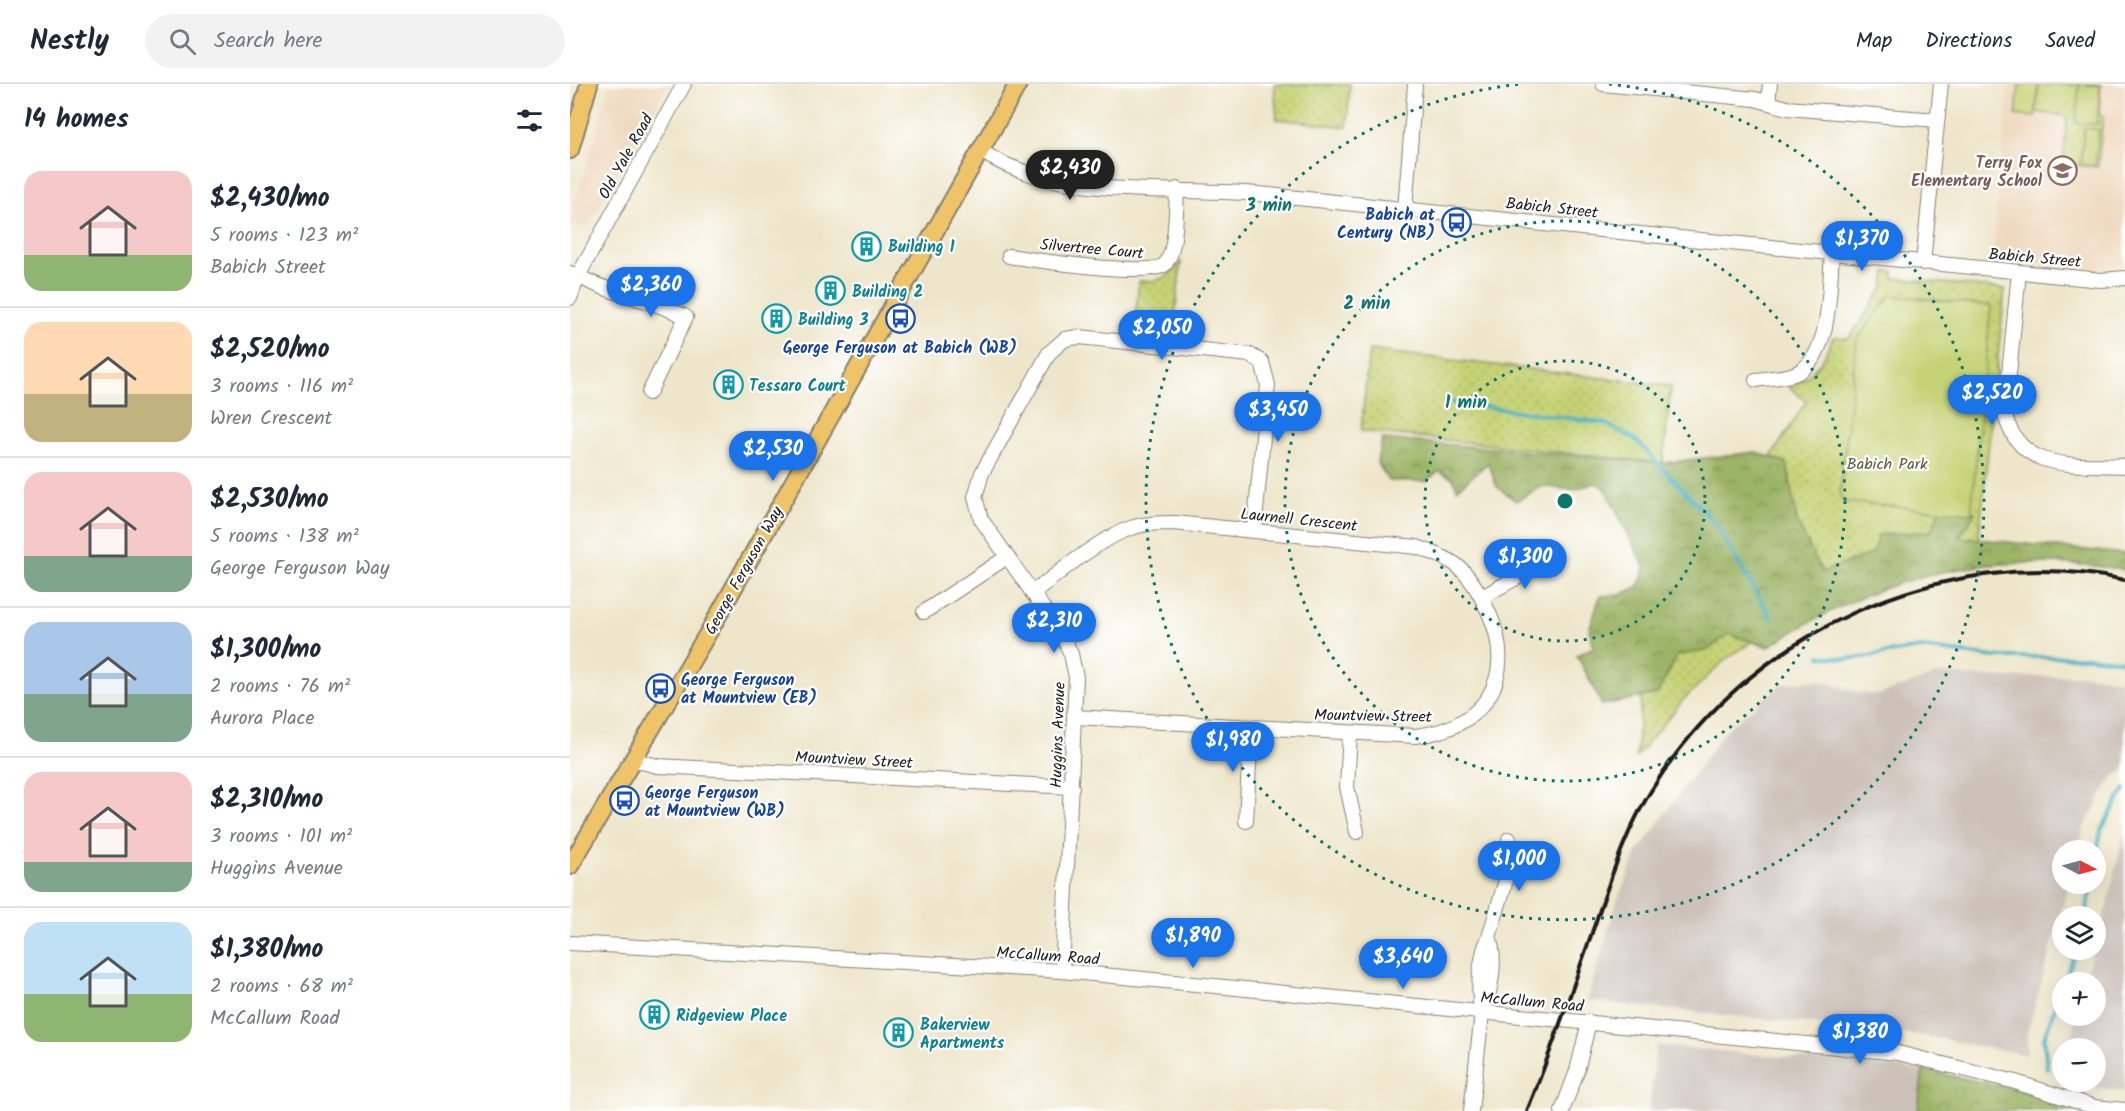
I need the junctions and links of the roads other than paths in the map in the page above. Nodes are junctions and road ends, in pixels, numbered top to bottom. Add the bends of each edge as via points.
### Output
1 (589, 84) edge
2 (684, 84) edge
3 (1018, 84) edge
4 (1415, 84) edge
5 (1603, 84) edge
6 (1770, 84) edge
7 (1941, 84) edge
8 (1632, 85) edge
9 (1768, 102) junction
10 (1937, 120) junction
11 (571, 143) edge
12 (981, 151) junction
13 (1177, 189) junction
14 (1405, 210) junction
15 (1832, 254) junction
16 (1009, 256) dead end
17 (1923, 263) junction
18 (2019, 272) junction
19 (574, 274) edge
20 (2125, 278) edge
21 (570, 298) edge
22 (1756, 380) dead end
23 (649, 393) dead end
24 (2125, 466) edge
25 (1254, 531) junction
26 (1007, 557) junction
27 (1554, 557) dead end
28 (1032, 593) junction
29 (1482, 597) junction
30 (924, 612) dead end
31 (1499, 674) joint
32 (1075, 717) junction
33 (1251, 727) junction
34 (1350, 733) junction
35 (635, 760) junction
36 (1072, 787) junction
37 (1246, 821) dead end
38 (1357, 832) dead end
39 (1509, 839) dead end
40 (570, 866) edge
41 (572, 941) edge
42 (1062, 971) junction
43 (1482, 1013) junction
44 (1589, 1022) junction
45 (2125, 1110) edge
46 (1471, 1111) edge
47 (1562, 1111) edge

1 - 11 main road
2 - 19 street, Old Yale Road
3 - 12 main road, George Ferguson Way
4 - 14 street
5 - 8 street
6 - 9 street
7 - 10 street
8 - 9 street
9 - 10 street via 1787,108
10 - 17 street
12 - 13 street, Babich Street via 1001,165 1068,184
12 - 35 main road, George Ferguson Way
13 - 14 street, Babich Street
13 - 16 street, Silvertree Court via 1173,247 1170,257 1159,268 1132,269
14 - 15 street, Babich Street
15 - 17 street, Babich Street
15 - 22 street via 1824,335 1817,352 1794,374
17 - 18 street, Babich Street
18 - 20 street, Babich Street via 2101,280
18 - 24 street via 2005,415 2010,432 2020,447 2053,462
19 - 21 street, Old Yale Road
19 - 23 street via 594,285 667,307 686,317
25 - 26 street, Huggins Avenue via 1268,385 1262,362 1238,353 1079,337 1065,339 1049,353 981,473 975,497 981,519
25 - 28 street, Laurnell Crescent via 1174,523 1132,527 1114,535
25 - 29 street, Laurnell Crescent via 1417,548 1438,554 1456,565
26 - 28 street, Huggins Avenue
26 - 30 street
27 - 29 street
28 - 32 street, Huggins Avenue via 1071,654 1076,677
29 - 31 street, Laurnell Crescent via 1501,651
31 - 34 street, Mountview Street via 1490,696 1476,712 1438,734
32 - 33 street, Mountview Street
32 - 36 street, Huggins Avenue
33 - 34 street, Mountview Street
33 - 37 street
34 - 38 street via 1347,787
35 - 36 street, Mountview Street via 657,766
35 - 40 main road, George Ferguson Way
36 - 42 street, Huggins Avenue
39 - 43 street via 1507,877 1489,937 1493,948 1488,999
41 - 42 street, McCallum Road
42 - 43 street, McCallum Road
43 - 44 street, McCallum Road
43 - 46 street
44 - 45 street, McCallum Road via 1898,1053 2001,1078 2095,1107
44 - 47 street

